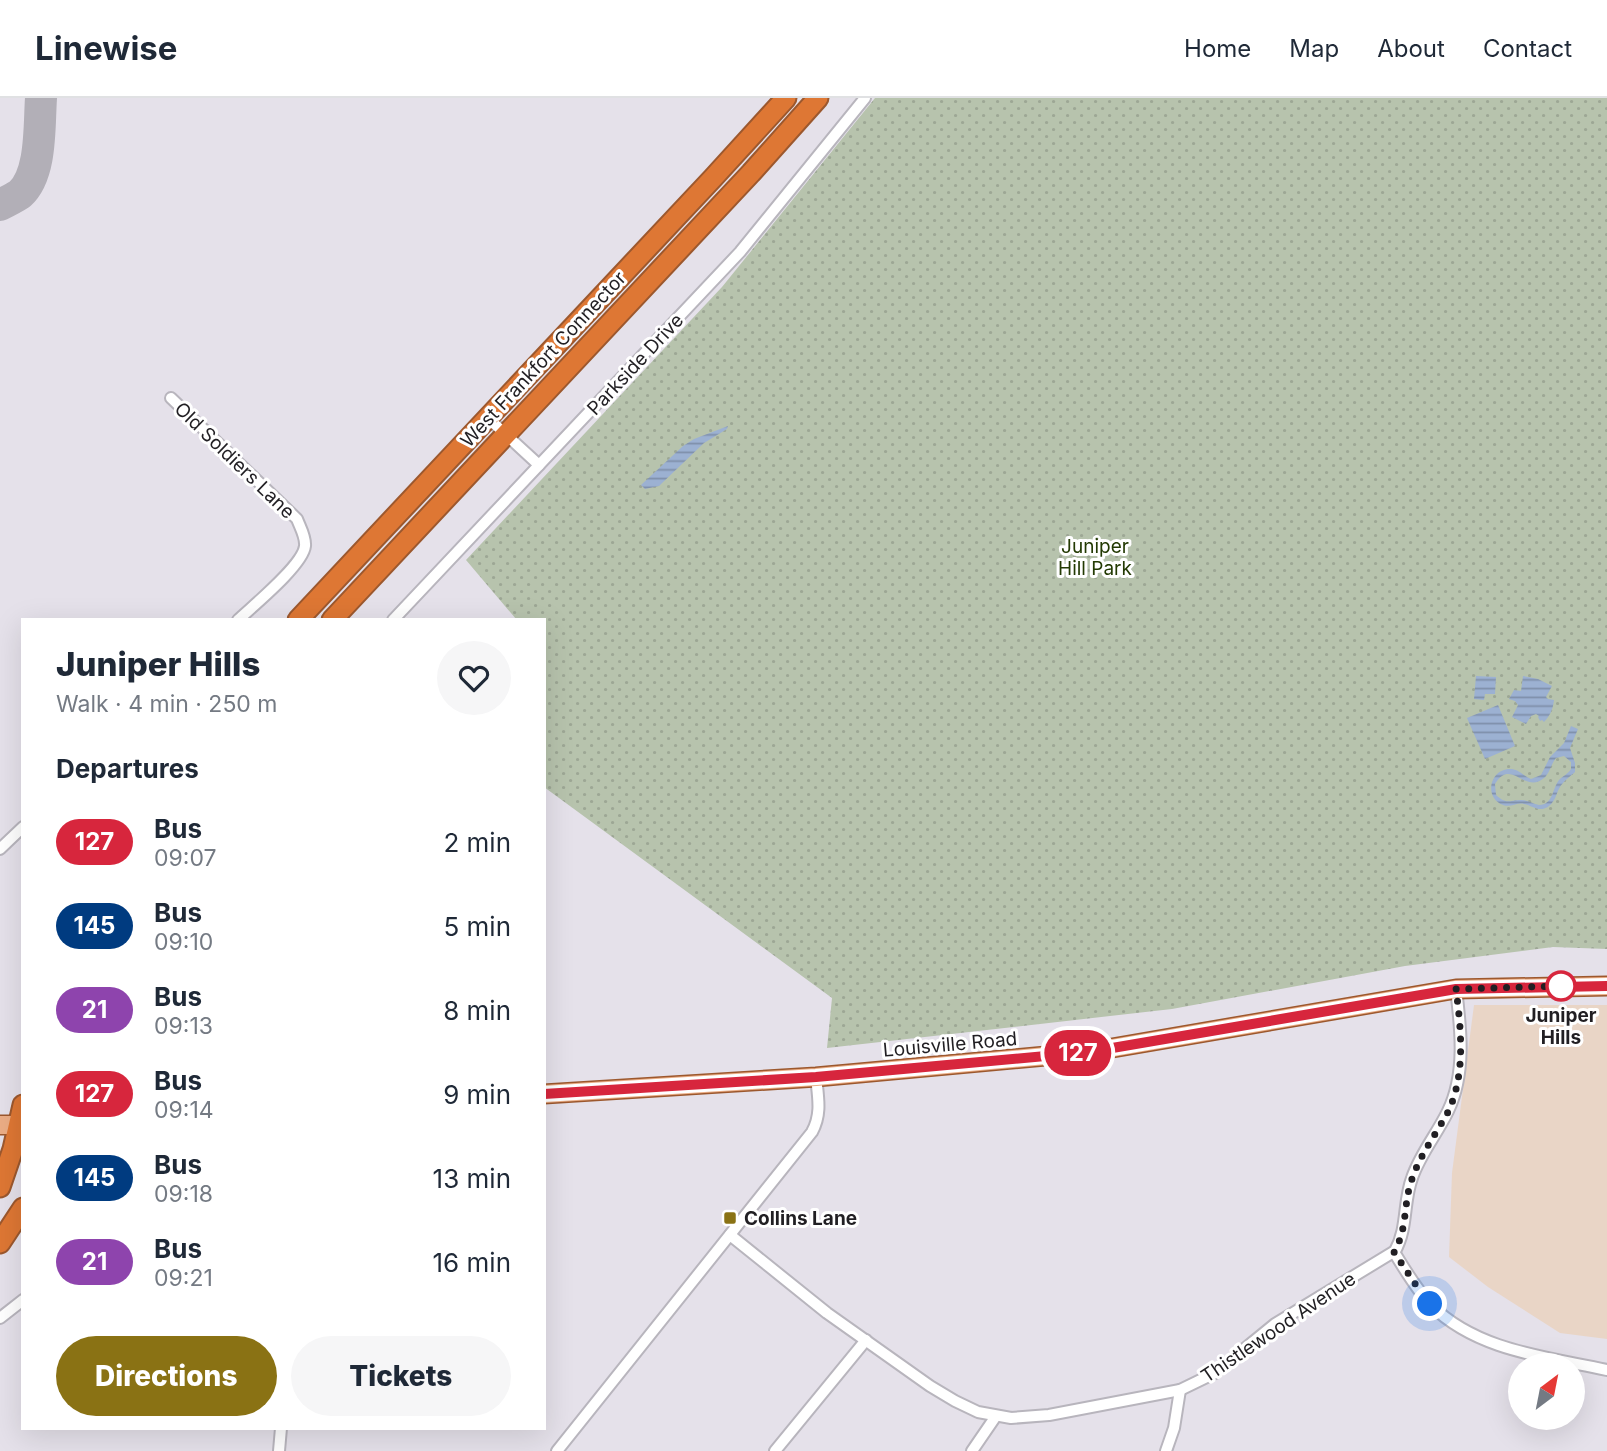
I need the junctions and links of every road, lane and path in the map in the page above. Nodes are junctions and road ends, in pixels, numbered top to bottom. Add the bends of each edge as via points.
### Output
1 (786, 98) edge
2 (818, 98) edge
3 (865, 98) edge
4 (171, 398) dead end
5 (488, 418) junction
6 (506, 435) junction
7 (539, 465) junction
8 (240, 618) edge
9 (300, 618) edge
10 (334, 618) edge
11 (395, 618) edge
12 (21, 829) edge
13 (0, 849) edge
14 (1607, 986) edge
15 (1456, 989) junction
16 (816, 1077) junction
17 (546, 1094) edge
18 (16, 1120) edge
19 (0, 1187) edge
20 (21, 1211) edge
21 (730, 1235) junction
22 (0, 1243) edge
23 (1394, 1252) junction
24 (21, 1302) edge
25 (0, 1318) edge
26 (866, 1340) junction
27 (1607, 1370) edge
28 (1180, 1390) junction
29 (996, 1416) junction
30 (281, 1430) edge
31 (279, 1451) edge
32 (557, 1451) edge
33 (775, 1451) edge
34 (972, 1451) edge
35 (1166, 1451) edge

1 - 5 highway, West Frankfort Connector
2 - 6 highway, West Frankfort Connector
3 - 7 street, Parkside Drive via 740,251
4 - 8 street, Old Soldiers Lane via 297,519 304,535 303,554
5 - 6 street
5 - 9 highway, West Frankfort Connector
6 - 7 street
6 - 10 highway, West Frankfort Connector
7 - 11 street, Parkside Drive
12 - 13 street
14 - 15 main road, Louisville Road
15 - 16 main road, Louisville Road via 1089,1052
15 - 23 street via 1457,1086 1412,1177 1403,1231
16 - 17 main road, Louisville Road
16 - 21 street via 817,1122
18 - 19 highway
20 - 22 highway
21 - 26 street, Thistlewood Avenue
21 - 32 street
23 - 27 street via 1430,1304 1464,1328 1512,1350
23 - 28 street, Thistlewood Avenue via 1275,1324 1216,1373
24 - 25 street
26 - 29 street, Thistlewood Avenue via 955,1401
26 - 33 street
28 - 29 street, Thistlewood Avenue via 1049,1415
28 - 35 street
29 - 34 street
30 - 31 street

